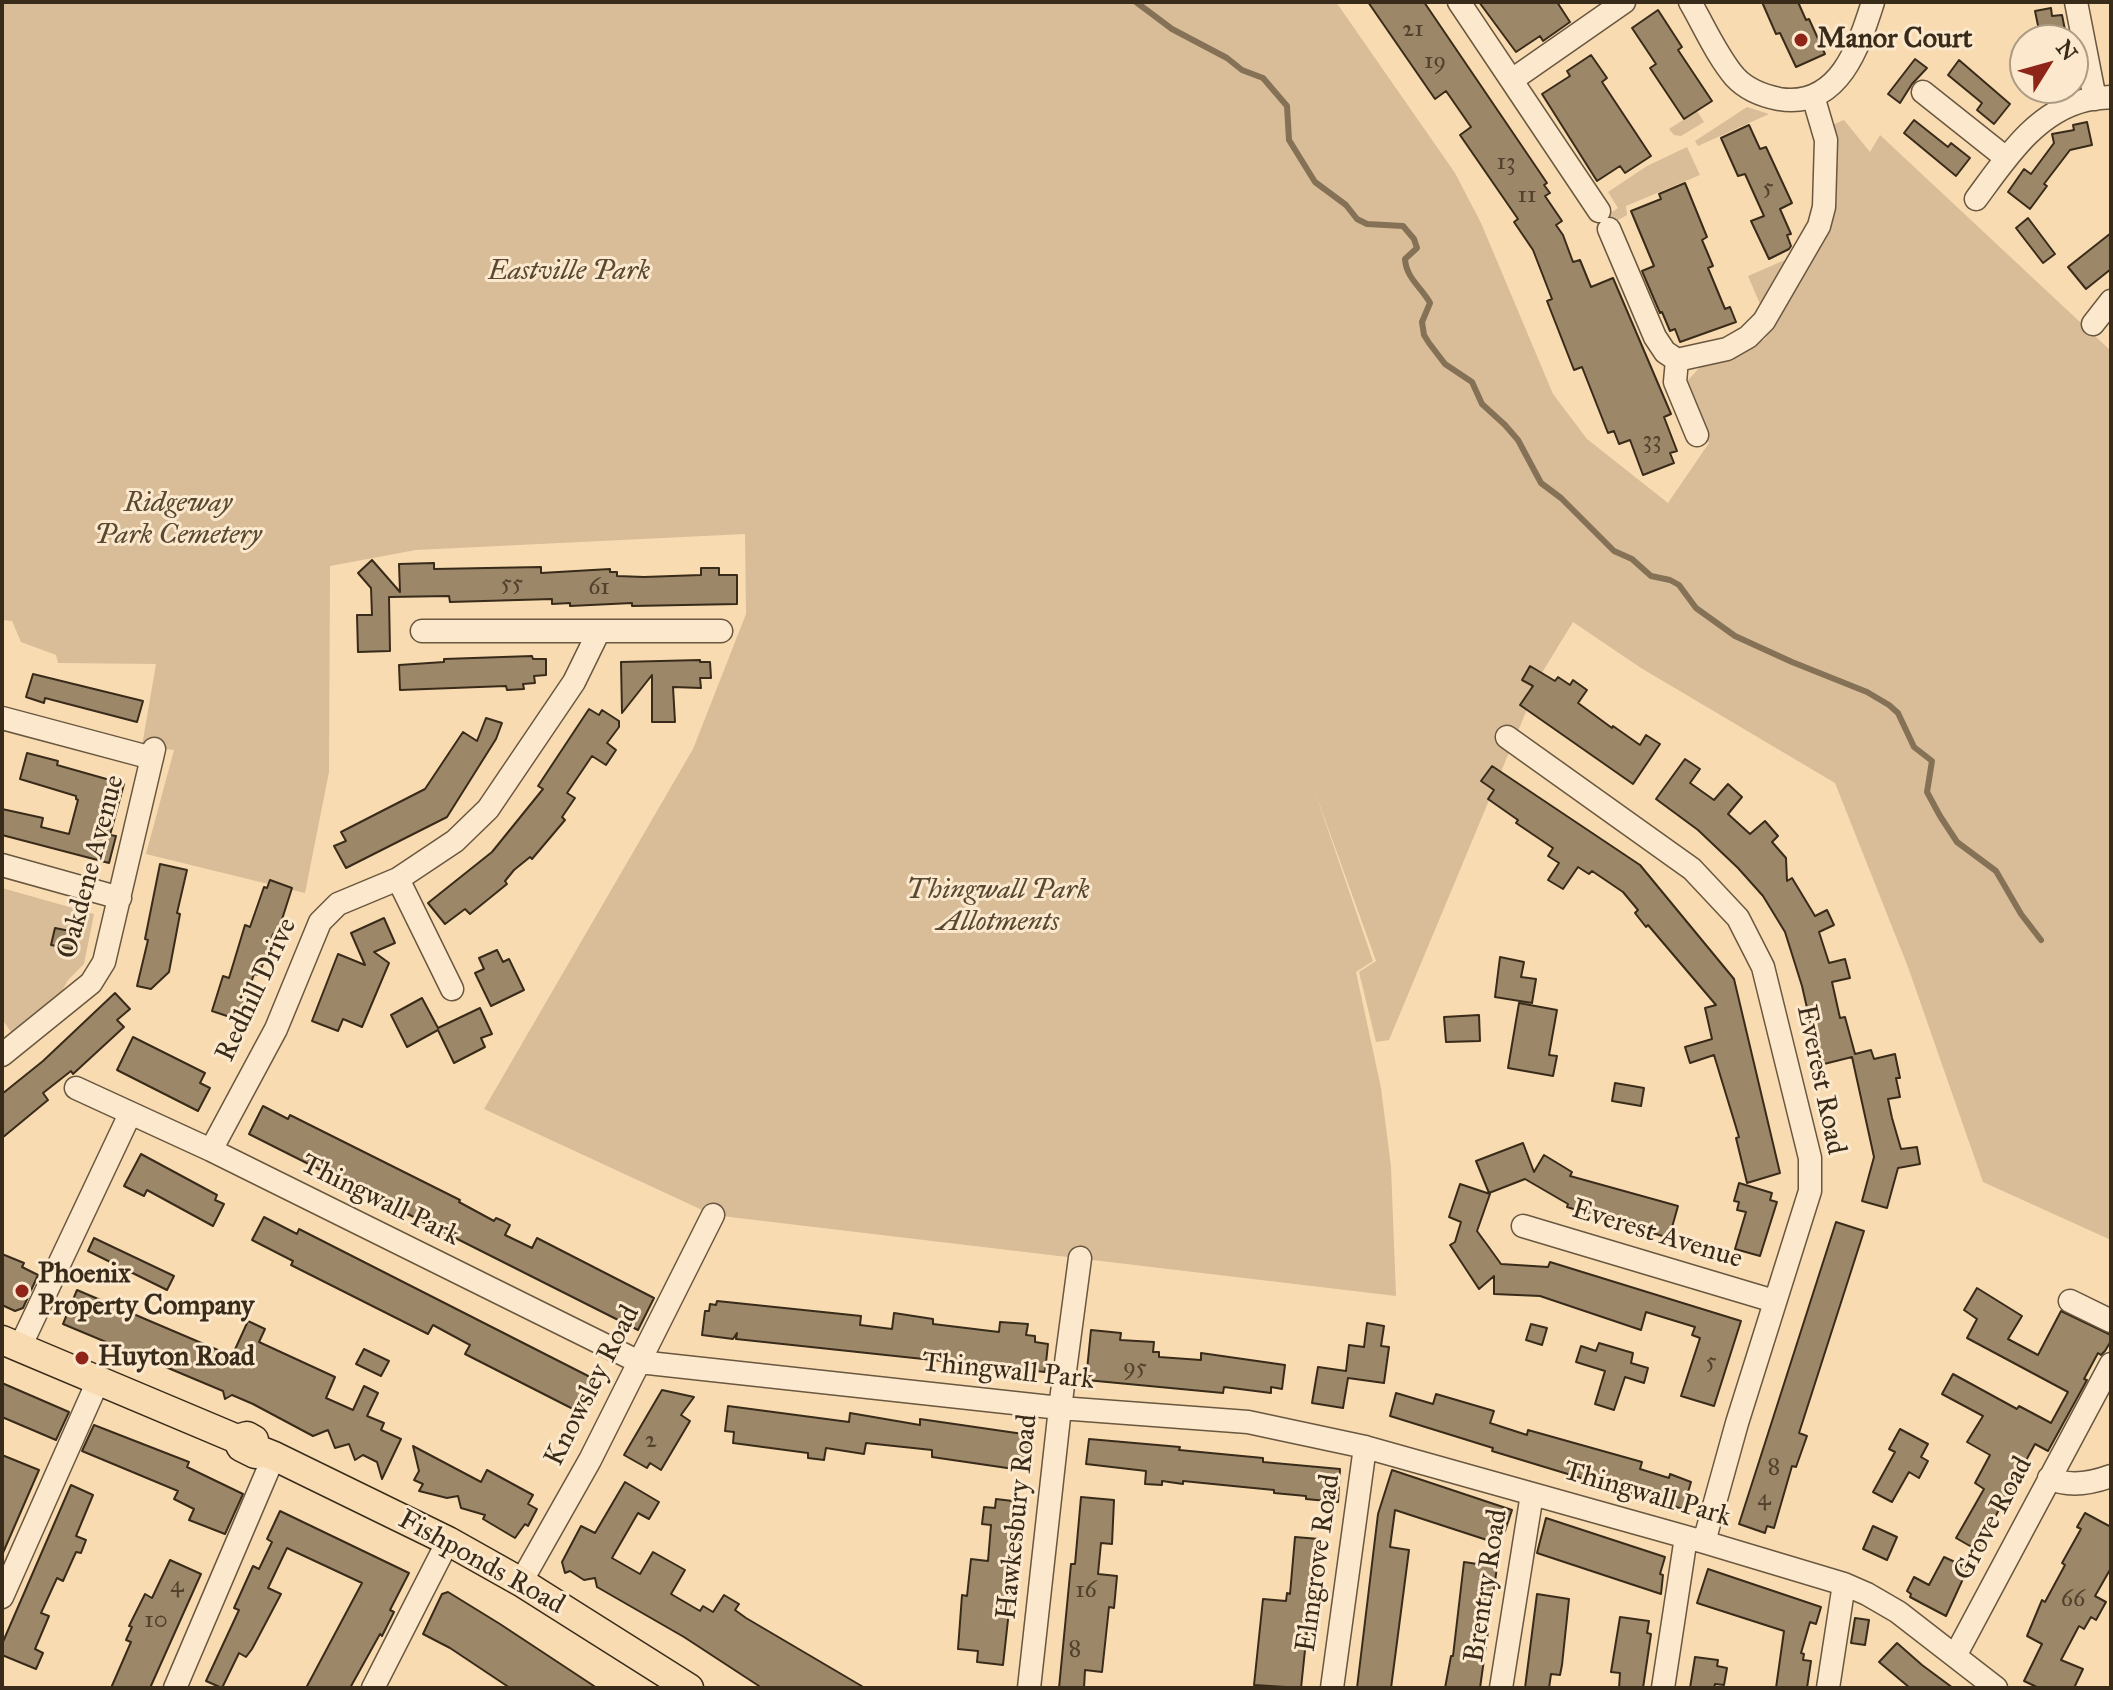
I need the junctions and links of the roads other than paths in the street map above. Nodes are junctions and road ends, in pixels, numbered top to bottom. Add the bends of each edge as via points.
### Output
1 (1459, 2) edge
2 (1624, 2) edge
3 (1690, 2) edge
4 (1873, 2) edge
5 (2076, 2) edge
6 (1512, 80) junction
7 (1923, 92) dead end
8 (1813, 96) junction
9 (2103, 98) edge
10 (2006, 158) junction
11 (1976, 199) dead end
12 (2111, 301) edge
13 (2093, 324) dead end
14 (1677, 360) junction
15 (1697, 435) dead end
16 (422, 631) dead end
17 (721, 631) dead end
18 (598, 633) junction
19 (2, 718) edge
20 (1507, 737) dead end
21 (2, 865) edge
22 (398, 879) junction
23 (120, 898) junction
24 (452, 989) dead end
25 (2, 1055) edge
26 (76, 1088) dead end
27 (130, 1114) junction
28 (211, 1150) junction
29 (713, 1215) dead end
30 (1523, 1226) dead end
31 (1080, 1258) dead end
32 (1774, 1301) junction
33 (2070, 1301) dead end
34 (2111, 1321) edge
35 (11, 1344) edge
36 (639, 1362) junction
37 (2111, 1364) edge
38 (98, 1381) junction
39 (1060, 1408) junction
40 (1365, 1447) junction
41 (269, 1454) junction
42 (2111, 1476) edge
43 (2049, 1478) junction
44 (1532, 1494) junction
45 (1695, 1539) junction
46 (448, 1541) junction
47 (521, 1582) junction
48 (1844, 1584) junction
49 (2, 1597) edge
50 (1955, 1656) junction
51 (175, 1688) edge
52 (373, 1688) edge
53 (689, 1688) edge
54 (1029, 1688) edge
55 (1332, 1688) edge
56 (1501, 1688) edge
57 (1663, 1688) edge
58 (1828, 1688) edge
59 (1996, 1688) edge

1 - 6 street
2 - 6 street
3 - 8 street via 1741,82 1780,99
4 - 8 street via 1850,63
5 - 9 street
6 - 14 street via 1604,220 1655,337
7 - 10 street
8 - 14 street via 1826,140 1819,226 1764,321 1748,337 1727,349
9 - 10 street via 2061,110 2028,133
10 - 11 street
12 - 13 street
14 - 15 street via 1675,382
16 - 18 street
17 - 18 street
18 - 22 street, Redhill Drive via 574,682 488,809 455,841
19 - 23 street, Oakdene Avenue via 153,753
20 - 32 street, Everest Road via 1692,869 1738,918 1763,967 1810,1158 1810,1191
21 - 23 street
22 - 24 street
22 - 28 street, Redhill Drive via 338,904 320,922 276,1029
23 - 25 street, Oakdene Avenue via 104,962 91,983
26 - 27 street, Thingwall Park
27 - 28 street, Thingwall Park
27 - 35 street
28 - 36 street, Thingwall Park
29 - 36 street, Knowsley Road
30 - 32 street, Everest Avenue
31 - 39 street, Hawkesbury Road
32 - 45 street, Everest Road
33 - 34 street
35 - 38 main road, Fishponds Road
36 - 39 street, Thingwall Park
36 - 47 street, Knowsley Road
37 - 43 street, Grove Road
38 - 41 main road, Fishponds Road via 237,1439 247,1436
38 - 49 street
39 - 40 street, Thingwall Park via 1248,1422
39 - 54 street, Hawkesbury Road
40 - 44 street, Thingwall Park
40 - 55 street, Elmgrove Road
41 - 46 main road, Fishponds Road
41 - 51 street
42 - 43 street via 2074,1483
43 - 50 street, Grove Road
44 - 45 street, Thingwall Park
44 - 56 street, Brentry Road
45 - 48 street, Thingwall Park
45 - 57 street, Everest Road
46 - 47 main road, Fishponds Road
46 - 52 street
47 - 53 main road, Fishponds Road
48 - 50 street, Thingwall Park via 1891,1607
48 - 58 street
50 - 59 street

